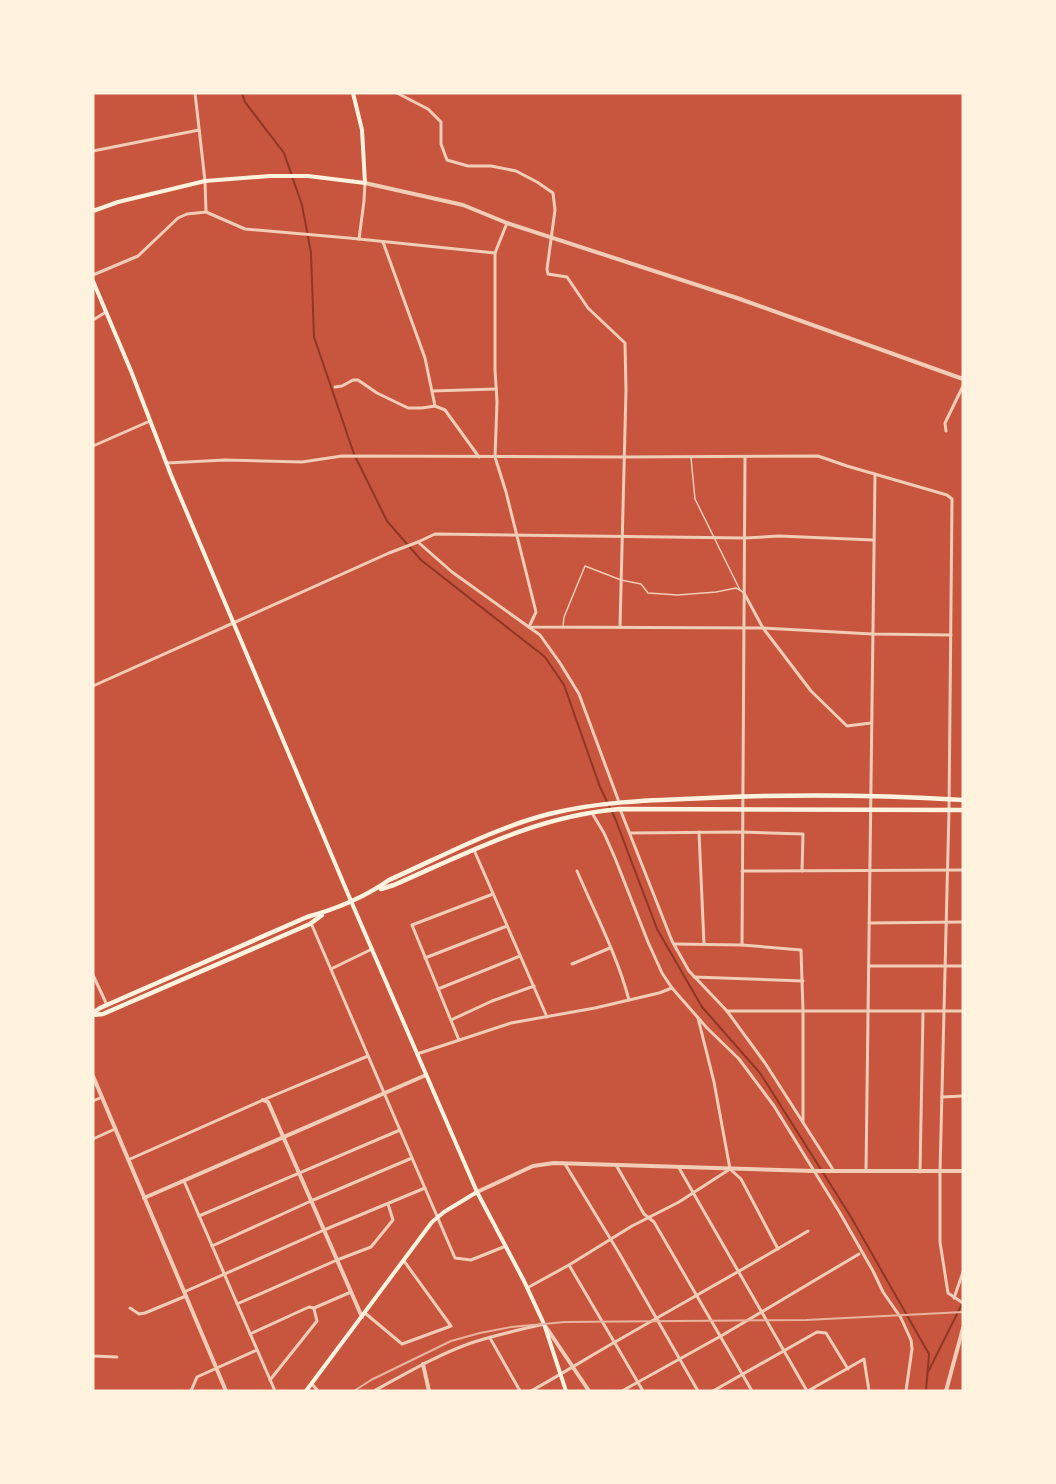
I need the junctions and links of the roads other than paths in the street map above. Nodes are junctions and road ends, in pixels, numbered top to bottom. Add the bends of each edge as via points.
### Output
1 (195, 93) edge
2 (353, 93) edge
3 (397, 93) edge
4 (199, 130) junction
5 (93, 151) edge
6 (205, 181) junction
7 (365, 183) junction
8 (93, 211) edge
9 (206, 212) junction
10 (507, 223) junction
11 (359, 238) junction
12 (552, 238) junction
13 (383, 241) junction
14 (495, 253) junction
15 (93, 275) edge
16 (93, 281) edge
17 (106, 312) junction
18 (93, 320) edge
19 (963, 379) edge
20 (963, 386) edge
21 (335, 387) dead end
22 (496, 389) junction
23 (432, 391) junction
24 (435, 406) junction
25 (150, 421) junction
26 (946, 431) dead end
27 (93, 446) edge
28 (479, 457) junction
29 (691, 457) junction
30 (746, 457) junction
31 (495, 458) junction
32 (624, 458) junction
33 (166, 463) junction
34 (874, 474) junction
35 (516, 535) junction
36 (622, 536) junction
37 (714, 537) junction
38 (745, 538) junction
39 (873, 540) junction
40 (418, 542) junction
41 (621, 580) junction
42 (742, 591) junction
43 (234, 623) junction
44 (530, 627) junction
45 (563, 627) junction
46 (620, 627) junction
47 (744, 627) junction
48 (763, 628) junction
49 (872, 634) junction
50 (951, 635) junction
51 (93, 686) edge
52 (871, 723) junction
53 (742, 796) junction
54 (870, 796) junction
55 (949, 799) junction
56 (963, 800) edge
57 (617, 802) junction
58 (601, 807) junction
59 (619, 809) junction
60 (870, 809) junction
61 (742, 810) junction
62 (949, 810) junction
63 (963, 810) edge
64 (591, 811) junction
65 (699, 832) junction
66 (742, 832) junction
67 (631, 833) junction
68 (474, 850) junction
69 (869, 870) junction
70 (947, 870) junction
71 (963, 870) edge
72 (577, 871) dead end
73 (742, 871) junction
74 (802, 871) junction
75 (375, 890) junction
76 (493, 894) junction
77 (351, 901) junction
78 (327, 912) junction
79 (946, 922) junction
80 (963, 922) edge
81 (311, 923) junction
82 (868, 923) junction
83 (507, 926) junction
84 (674, 944) junction
85 (704, 944) junction
86 (742, 945) junction
87 (610, 948) junction
88 (372, 949) junction
89 (520, 956) junction
90 (425, 958) junction
91 (572, 964) dead end
92 (868, 966) junction
93 (945, 966) junction
94 (963, 966) edge
95 (331, 969) junction
96 (93, 975) edge
97 (694, 977) junction
98 (803, 981) junction
99 (534, 987) junction
100 (672, 988) junction
101 (438, 989) junction
102 (629, 1000) junction
103 (106, 1005) junction
104 (727, 1011) junction
105 (803, 1011) junction
106 (868, 1011) junction
107 (923, 1011) junction
108 (944, 1011) junction
109 (963, 1011) edge
110 (93, 1014) edge
111 (698, 1016) junction
112 (547, 1017) junction
113 (451, 1020) junction
114 (459, 1041) junction
115 (417, 1054) junction
116 (368, 1056) junction
117 (426, 1075) junction
118 (93, 1076) edge
119 (384, 1093) junction
120 (963, 1096) edge
121 (942, 1097) junction
122 (102, 1098) junction
123 (263, 1100) junction
124 (93, 1101) edge
125 (803, 1122) junction
126 (115, 1129) junction
127 (400, 1130) junction
128 (284, 1137) junction
129 (93, 1138) edge
130 (412, 1158) junction
131 (128, 1160) junction
132 (565, 1164) junction
133 (616, 1165) junction
134 (679, 1168) junction
135 (730, 1169) junction
136 (834, 1171) junction
137 (963, 1171) edge
138 (814, 1172) junction
139 (866, 1172) junction
140 (920, 1172) junction
141 (940, 1172) junction
142 (299, 1173) junction
143 (184, 1181) junction
144 (425, 1188) junction
145 (477, 1192) junction
146 (693, 1193) junction
147 (144, 1198) junction
148 (311, 1201) junction
149 (388, 1204) junction
150 (199, 1216) junction
151 (647, 1217) junction
152 (437, 1218) junction
153 (324, 1230) junction
154 (808, 1231) dead end
155 (610, 1238) junction
156 (506, 1245) junction
157 (212, 1246) junction
158 (778, 1249) junction
159 (859, 1254) dead end
160 (337, 1260) junction
161 (404, 1261) junction
162 (569, 1265) junction
163 (963, 1272) edge
164 (738, 1273) junction
165 (224, 1275) junction
166 (527, 1288) junction
167 (351, 1292) junction
168 (185, 1294) junction
169 (697, 1296) junction
170 (954, 1298) junction
171 (963, 1303) edge
172 (237, 1304) junction
173 (130, 1308) dead end
174 (314, 1308) junction
175 (761, 1312) junction
176 (363, 1315) junction
177 (656, 1319) junction
178 (544, 1324) junction
179 (963, 1328) edge
180 (250, 1334) junction
181 (721, 1336) junction
182 (489, 1337) junction
183 (615, 1342) junction
184 (257, 1350) junction
185 (784, 1350) junction
186 (93, 1356) edge
187 (117, 1357) dead end
188 (679, 1359) junction
189 (423, 1364) junction
190 (216, 1367) junction
191 (573, 1368) junction
192 (848, 1369) junction
193 (742, 1374) junction
194 (560, 1375) junction
195 (270, 1380) junction
196 (638, 1382) junction
197 (312, 1384) junction
198 (191, 1391) edge
199 (226, 1391) edge
200 (275, 1391) edge
201 (306, 1391) edge
202 (318, 1391) edge
203 (374, 1391) edge
204 (429, 1391) edge
205 (520, 1391) edge
206 (531, 1391) edge
207 (566, 1391) edge
208 (589, 1391) edge
209 (622, 1391) edge
210 (643, 1391) edge
211 (698, 1391) edge
212 (713, 1391) edge
213 (752, 1391) edge
214 (808, 1391) edge
215 (868, 1391) edge
216 (906, 1391) edge
217 (946, 1391) edge

1 - 4 street
2 - 7 main road via 362,130
3 - 12 street via 428,109 441,122 441,144 447,160 516,171 553,193
4 - 5 street
4 - 6 street
6 - 7 main road via 308,176
6 - 8 main road
6 - 9 street
7 - 10 street via 463,205
7 - 11 street
9 - 11 street via 245,229
9 - 15 street via 178,218 138,256
10 - 12 street
10 - 14 street
11 - 13 street
12 - 19 street
12 - 32 street via 548,274 567,277 588,308 624,343
13 - 14 street
13 - 23 street via 425,358
14 - 22 street
16 - 17 main road
17 - 18 street
17 - 25 main road
20 - 26 street via 945,423
21 - 24 street via 358,380 408,408
22 - 23 street
22 - 31 street
23 - 24 street
24 - 28 street via 445,410
25 - 27 street
25 - 33 main road
28 - 31 street
28 - 33 street via 342,456 302,462
29 - 30 street
29 - 32 street
29 - 37 lane via 695,499
30 - 34 street via 818,456
30 - 38 street
31 - 32 street
31 - 35 street
32 - 36 street
33 - 43 main road
34 - 39 street
34 - 50 street via 947,495 952,500
35 - 36 street
35 - 40 street via 435,534
35 - 44 street via 536,612
36 - 37 street
36 - 41 street
37 - 38 street
37 - 42 lane
38 - 39 street
38 - 42 street
39 - 49 street
40 - 43 street
40 - 44 street via 452,572
41 - 42 lane via 641,584 648,593 678,595 736,588
41 - 45 lane via 585,566
41 - 46 street
42 - 47 street
42 - 48 street
43 - 51 street
43 - 77 main road
44 - 45 street
44 - 57 street via 540,635 579,694
45 - 46 street
46 - 47 street
47 - 48 street
47 - 53 street
48 - 49 street
48 - 52 street via 812,691 847,726
49 - 50 street
49 - 52 street
50 - 55 street
52 - 54 street
53 - 54 main road
53 - 57 main road
53 - 61 street
54 - 55 main road
54 - 60 street
55 - 56 main road
55 - 62 street
57 - 58 main road
58 - 59 main road
58 - 64 main road
58 - 75 main road via 550,814 512,825 389,880
59 - 61 main road
59 - 67 street
60 - 61 main road
60 - 62 main road
60 - 69 street
61 - 66 street
62 - 63 main road
62 - 70 street
64 - 68 main road via 515,832
64 - 100 street
65 - 66 street
65 - 67 street
65 - 85 street
66 - 73 street
66 - 74 street via 803,834
67 - 84 street
68 - 75 main road
68 - 76 street
69 - 70 street
69 - 74 street
69 - 82 street
70 - 71 street
70 - 79 street
72 - 87 street
73 - 74 street
73 - 86 street
75 - 77 main road
76 - 83 street
76 - 90 street via 412,925
77 - 78 main road
77 - 88 main road
78 - 81 main road
78 - 103 main road via 307,917
79 - 80 street
79 - 82 street
79 - 93 street
81 - 95 street
81 - 110 main road via 103,1014
82 - 92 street
83 - 89 street
83 - 90 street
84 - 85 street
84 - 97 street
85 - 86 street
86 - 98 street via 801,950
87 - 91 street
87 - 102 street
88 - 95 street
88 - 115 main road
89 - 99 street
89 - 101 street
90 - 101 street
92 - 93 street
92 - 106 street
93 - 94 street
93 - 108 street
95 - 116 street
96 - 103 street
97 - 98 street
97 - 104 street
98 - 105 street
99 - 112 street
99 - 113 street
100 - 102 street
100 - 111 street
101 - 113 street
102 - 112 street
103 - 110 main road
104 - 105 street
104 - 125 street
105 - 106 street
105 - 125 street
106 - 107 street
106 - 139 street
107 - 108 street
107 - 140 street
108 - 109 street
108 - 121 street
111 - 135 street
111 - 138 street via 753,1077
112 - 114 street via 511,1023
113 - 114 street
114 - 115 street
115 - 117 main road
116 - 119 street
116 - 123 street
117 - 119 street
117 - 145 main road
118 - 122 street
119 - 127 street
119 - 128 street
120 - 121 street
121 - 141 street
122 - 124 street
122 - 126 street
123 - 128 street via 268,1102
123 - 131 street
125 - 136 street
126 - 129 street
126 - 131 street
127 - 130 street
127 - 142 street
128 - 142 street
128 - 143 street
130 - 144 street
130 - 148 street
131 - 147 street
132 - 133 street
132 - 145 street via 533,1166
132 - 155 street
133 - 134 street
133 - 151 street
134 - 135 street
134 - 146 street
135 - 138 street
135 - 146 street
135 - 158 street via 741,1179
136 - 138 street
136 - 139 street
137 - 141 street
138 - 216 street via 911,1340
139 - 140 street
140 - 141 street
141 - 170 street via 940,1242 948,1293
142 - 148 street
142 - 150 street
143 - 147 street
143 - 150 street
144 - 149 street
144 - 152 street
145 - 152 main road
145 - 156 main road
146 - 151 street
146 - 164 street
147 - 168 street
148 - 153 street
148 - 157 street
149 - 153 street
149 - 160 street via 393,1220 371,1247
150 - 157 street
151 - 155 street
151 - 169 street via 654,1222
152 - 156 street via 455,1258 471,1260
152 - 161 main road
153 - 160 street
153 - 165 street
154 - 158 street
155 - 162 street
155 - 177 street
156 - 166 main road
157 - 165 street
158 - 164 street
159 - 175 street
160 - 167 street
160 - 172 street
161 - 176 main road
161 - 176 street via 452,1326 402,1344
162 - 166 street
162 - 183 street
163 - 170 street
164 - 169 street
164 - 175 street
165 - 168 street
165 - 172 street
166 - 178 main road
167 - 174 street
167 - 176 street
168 - 173 street via 145,1313
168 - 190 street
169 - 177 street
169 - 181 street
170 - 171 street
172 - 180 street
174 - 180 street
174 - 195 street via 317,1321
175 - 181 street
175 - 185 street
176 - 197 main road
177 - 183 street
177 - 188 street
178 - 182 street
178 - 191 street
178 - 194 main road
179 - 217 street
180 - 184 street
181 - 188 street
181 - 193 street
182 - 189 street
182 - 205 street
183 - 191 street
183 - 196 street
184 - 190 street
184 - 195 street
185 - 192 street via 817,1332 826,1333
185 - 193 street
185 - 214 street
186 - 187 street
188 - 196 street
188 - 211 street
189 - 203 street
189 - 204 street
190 - 198 street via 197,1377
190 - 199 street
191 - 194 street
191 - 208 street
192 - 214 street
192 - 215 street via 864,1359
193 - 212 street
193 - 213 street
194 - 206 street
194 - 207 main road
195 - 200 street
196 - 209 street
196 - 210 street
197 - 201 main road
197 - 202 street

